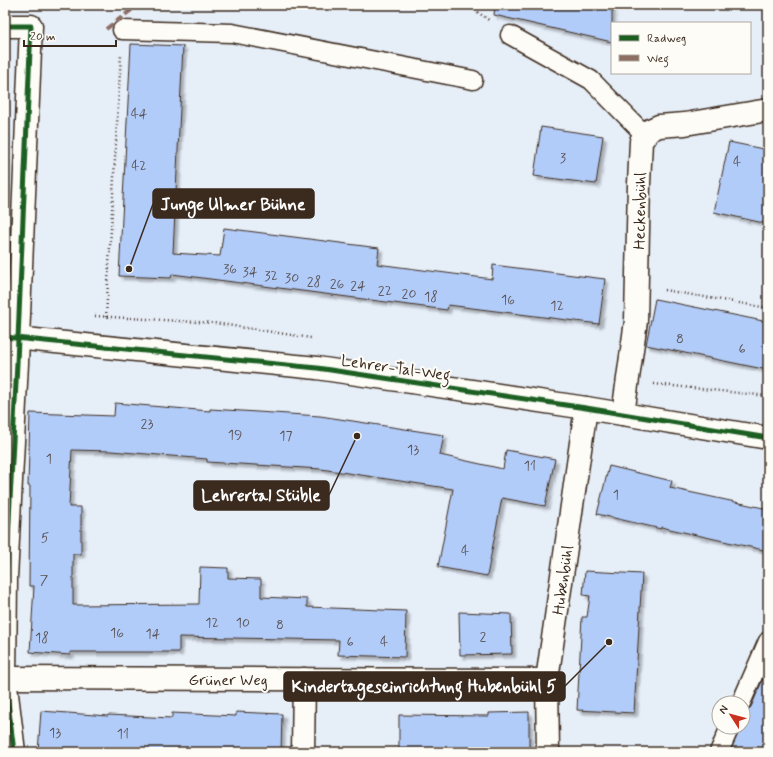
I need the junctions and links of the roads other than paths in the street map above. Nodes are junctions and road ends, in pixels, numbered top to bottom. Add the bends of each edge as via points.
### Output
1 (5, 26) edge
2 (122, 30) road end
3 (510, 35) dead end
4 (474, 80) dead end
5 (768, 110) edge
6 (645, 135) junction
7 (11, 337) edge
8 (586, 408) junction
9 (623, 414) junction
10 (768, 438) edge
11 (6, 578) edge
12 (768, 641) edge
13 (5, 678) edge
14 (304, 679) junction
15 (547, 680) junction
16 (744, 695) edge
17 (726, 735) edge
18 (14, 752) edge
19 (303, 752) edge
20 (548, 752) edge
21 (719, 752) edge

1 - 7 street via 31,26
2 - 4 lane via 232,33
3 - 6 lane via 591,80
5 - 6 street via 659,126
6 - 9 street, Heckenbühl via 640,147 636,321
7 - 8 street, Lehrer-Tal-Weg via 317,368
7 - 11 street
8 - 9 street, Lehrer-Tal-Weg
8 - 15 street, Hubenbühl
9 - 10 street, Lehrer-Tal-Weg
11 - 13 street
12 - 16 lane
13 - 14 street, Grüner Weg
13 - 18 street
14 - 15 street, Grüner Weg
14 - 19 street
15 - 20 street, Hubenbühl
17 - 21 lane

